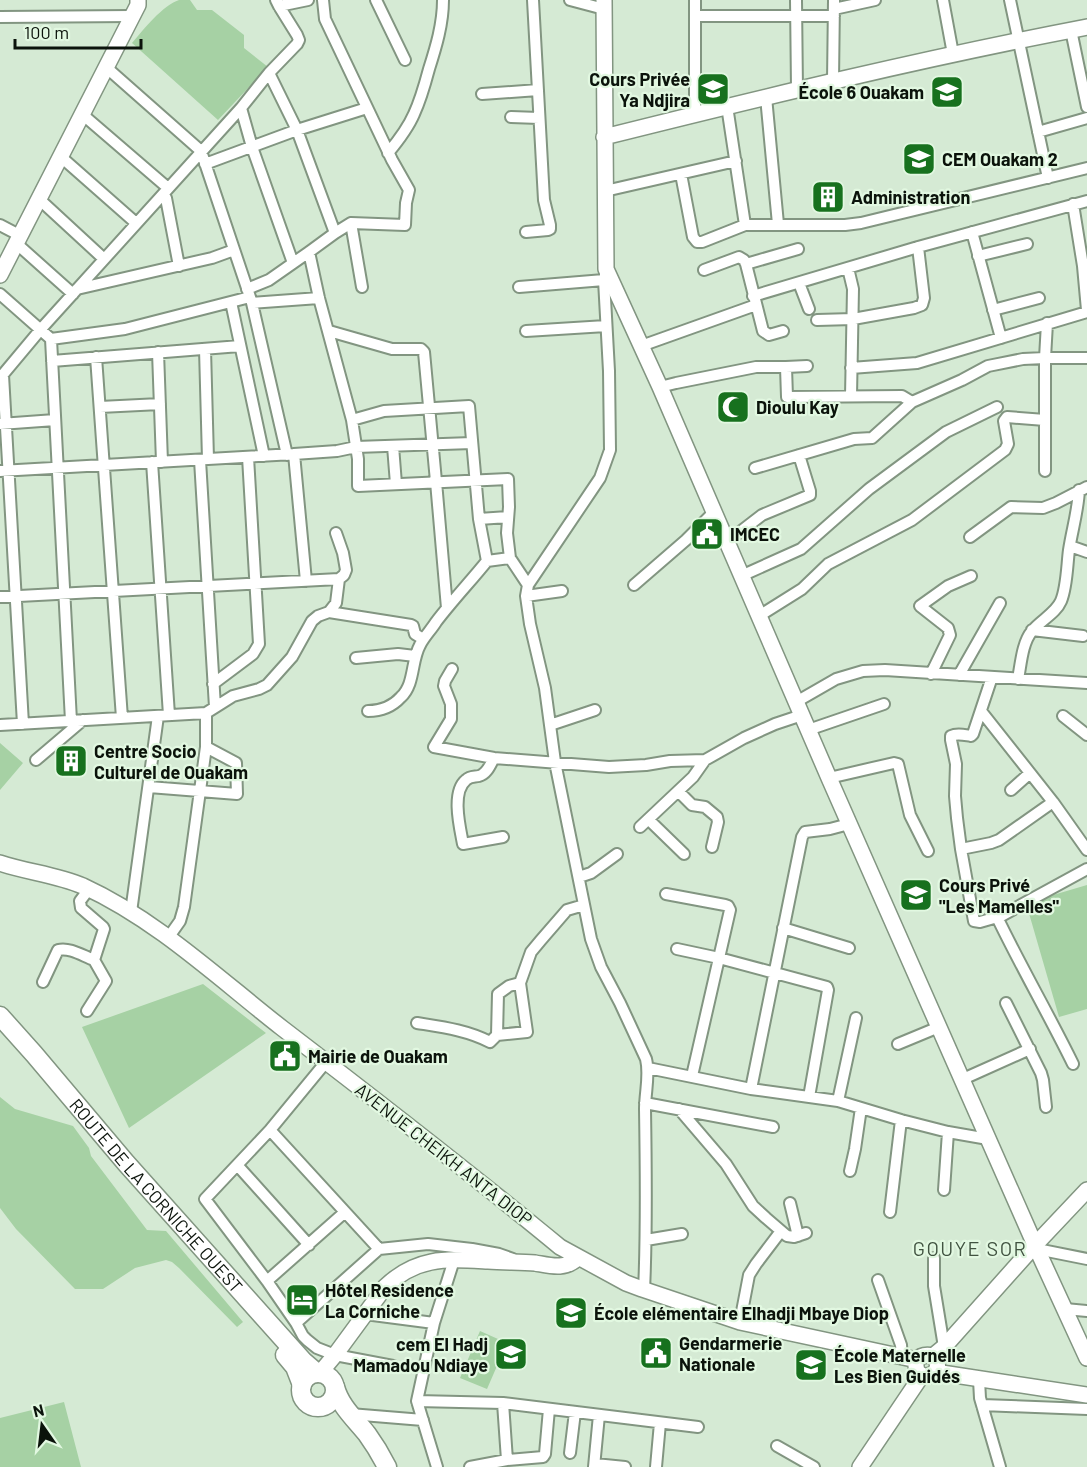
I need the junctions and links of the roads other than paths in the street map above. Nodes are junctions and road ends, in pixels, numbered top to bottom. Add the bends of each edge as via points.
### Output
1 (138, 0) edge
2 (308, 0) edge
3 (323, 0) edge
4 (376, 0) edge
5 (443, 0) edge
6 (533, 0) edge
7 (570, 0) edge
8 (695, 0) edge
9 (796, 0) edge
10 (874, 0) edge
11 (943, 0) edge
12 (1010, 0) edge
13 (278, 3) edge
14 (604, 4) edge
15 (834, 8) edge
16 (132, 16) junction
17 (695, 16) junction
18 (796, 16) junction
19 (0, 17) edge
20 (1087, 27) edge
21 (1071, 30) junction
22 (1019, 40) junction
23 (953, 54) junction
24 (405, 60) dead end
25 (107, 68) junction
26 (269, 73) junction
27 (833, 81) junction
28 (797, 89) junction
29 (538, 90) junction
30 (482, 94) dead end
31 (766, 97) junction
32 (727, 106) junction
33 (1087, 107) edge
34 (241, 108) junction
35 (367, 108) junction
36 (82, 114) junction
37 (695, 114) junction
38 (510, 117) dead end
39 (1087, 117) edge
40 (539, 118) junction
41 (297, 130) junction
42 (1038, 132) junction
43 (604, 137) junction
44 (252, 147) junction
45 (201, 151) junction
46 (388, 153) junction
47 (60, 156) junction
48 (736, 161) junction
49 (206, 164) junction
50 (1087, 168) edge
51 (681, 174) junction
52 (1048, 178) junction
53 (605, 191) junction
54 (165, 192) junction
55 (39, 199) junction
56 (1087, 201) edge
57 (1073, 204) junction
58 (351, 223) junction
59 (136, 224) junction
60 (778, 224) junction
61 (0, 225) edge
62 (745, 225) junction
63 (526, 232) dead end
64 (972, 232) junction
65 (335, 233) junction
66 (19, 240) junction
67 (1027, 244) dead end
68 (918, 247) junction
69 (798, 249) dead end
70 (234, 250) junction
71 (309, 252) junction
72 (978, 256) junction
73 (104, 259) junction
74 (293, 263) junction
75 (746, 264) junction
76 (179, 266) junction
77 (1085, 266) edge
78 (848, 268) junction
79 (704, 270) dead end
80 (605, 274) junction
81 (0, 275) edge
82 (799, 283) junction
83 (362, 287) dead end
84 (519, 287) dead end
85 (75, 291) junction
86 (0, 294) edge
87 (250, 297) junction
88 (319, 298) junction
89 (1039, 298) dead end
90 (755, 301) junction
91 (231, 302) junction
92 (808, 309) dead end
93 (993, 310) junction
94 (1087, 311) edge
95 (853, 319) junction
96 (817, 320) dead end
97 (1047, 323) junction
98 (606, 326) junction
99 (40, 329) junction
100 (329, 331) junction
101 (526, 331) dead end
102 (783, 331) dead end
103 (1001, 338) junction
104 (51, 339) junction
105 (240, 346) junction
106 (641, 346) junction
107 (205, 349) junction
108 (158, 352) junction
109 (96, 357) junction
110 (1045, 357) junction
111 (1087, 358) edge
112 (52, 361) junction
113 (807, 366) dead end
114 (786, 368) junction
115 (851, 368) junction
116 (1, 376) edge
117 (660, 387) junction
118 (851, 396) junction
119 (912, 402) junction
120 (160, 404) junction
121 (100, 407) junction
122 (997, 407) dead end
123 (429, 408) junction
124 (55, 420) junction
125 (352, 420) junction
126 (1045, 420) junction
127 (3, 423) edge
128 (472, 443) junction
129 (432, 445) junction
130 (393, 446) junction
131 (356, 447) junction
132 (291, 455) junction
133 (799, 455) junction
134 (264, 456) junction
135 (248, 457) junction
136 (204, 459) junction
137 (157, 462) junction
138 (104, 465) junction
139 (57, 468) junction
140 (755, 468) dead end
141 (4, 471) edge
142 (1045, 471) dead end
143 (476, 479) junction
144 (436, 482) junction
145 (396, 484) junction
146 (1083, 488) edge
147 (1082, 511) edge
148 (714, 512) junction
149 (508, 517) junction
150 (479, 519) junction
151 (336, 533) dead end
152 (970, 537) dead end
153 (727, 542) junction
154 (1070, 546) junction
155 (1087, 552) edge
156 (510, 558) junction
157 (487, 561) junction
158 (741, 576) junction
159 (971, 576) dead end
160 (339, 579) junction
161 (306, 581) junction
162 (256, 584) junction
163 (634, 585) dead end
164 (208, 586) junction
165 (160, 589) junction
166 (527, 590) junction
167 (113, 591) junction
168 (562, 591) dead end
169 (64, 594) junction
170 (15, 596) junction
171 (0, 597) edge
172 (1000, 603) dead end
173 (447, 608) junction
174 (329, 612) junction
175 (759, 616) junction
176 (1032, 630) junction
177 (1083, 636) dead end
178 (423, 639) junction
179 (415, 656) junction
180 (356, 658) dead end
181 (452, 669) dead end
182 (931, 674) junction
183 (959, 675) junction
184 (992, 677) junction
185 (1018, 679) junction
186 (1087, 683) edge
187 (213, 684) junction
188 (884, 704) dead end
189 (210, 710) junction
190 (595, 710) dead end
191 (368, 711) dead end
192 (981, 711) junction
193 (163, 716) junction
194 (802, 716) junction
195 (1063, 716) dead end
196 (122, 718) junction
197 (83, 720) junction
198 (71, 721) junction
199 (22, 724) junction
200 (0, 725) edge
201 (550, 725) junction
202 (1087, 735) edge
203 (206, 747) junction
204 (494, 758) junction
205 (36, 760) dead end
206 (705, 760) junction
207 (555, 762) junction
208 (1030, 773) junction
209 (829, 778) junction
210 (149, 787) junction
211 (1011, 790) dead end
212 (200, 791) junction
213 (679, 792) junction
214 (1053, 802) junction
215 (849, 824) junction
216 (502, 837) dead end
217 (712, 847) dead end
218 (961, 849) junction
219 (1087, 850) edge
220 (928, 851) dead end
221 (617, 854) dead end
222 (684, 854) dead end
223 (4, 866) edge
224 (1087, 869) edge
225 (579, 877) junction
226 (89, 889) junction
227 (666, 894) dead end
228 (584, 905) junction
229 (131, 912) junction
230 (997, 917) junction
231 (783, 928) junction
232 (168, 938) junction
233 (849, 948) dead end
234 (677, 949) dead end
235 (719, 958) junction
236 (94, 960) junction
237 (773, 972) junction
238 (43, 982) dead end
239 (520, 983) junction
240 (1006, 1003) dead end
241 (87, 1011) dead end
242 (0, 1016) edge
243 (856, 1018) dead end
244 (417, 1023) dead end
245 (939, 1027) junction
246 (0, 1028) edge
247 (497, 1035) junction
248 (898, 1044) dead end
249 (1030, 1049) junction
250 (327, 1062) junction
251 (1073, 1064) dead end
252 (648, 1068) junction
253 (692, 1076) junction
254 (963, 1079) junction
255 (751, 1089) junction
256 (809, 1097) junction
257 (838, 1101) junction
258 (645, 1103) junction
259 (1046, 1107) dead end
260 (861, 1108) junction
261 (679, 1110) junction
262 (901, 1120) junction
263 (773, 1127) dead end
264 (270, 1130) junction
265 (948, 1132) junction
266 (988, 1139) junction
267 (238, 1166) junction
268 (850, 1171) dead end
269 (944, 1190) dead end
270 (1087, 1190) edge
271 (790, 1203) dead end
272 (345, 1212) junction
273 (890, 1212) dead end
274 (780, 1231) junction
275 (682, 1234) dead end
276 (646, 1240) junction
277 (309, 1245) junction
278 (560, 1247) junction
279 (1036, 1247) junction
280 (380, 1249) junction
281 (578, 1258) junction
282 (934, 1258) dead end
283 (454, 1260) junction
284 (1087, 1260) edge
285 (528, 1263) junction
286 (878, 1280) dead end
287 (267, 1281) junction
288 (644, 1290) junction
289 (1065, 1309) junction
290 (1087, 1311) edge
291 (365, 1314) junction
292 (740, 1322) junction
293 (296, 1323) junction
294 (434, 1323) junction
295 (335, 1355) junction
296 (1087, 1358) edge
297 (910, 1359) junction
298 (934, 1363) junction
299 (393, 1366) dead end
300 (325, 1378) junction
301 (979, 1380) junction
302 (302, 1385) junction
303 (1087, 1385) edge
304 (1044, 1389) junction
305 (1062, 1391) junction
306 (1087, 1396) edge
307 (417, 1401) junction
308 (502, 1403) junction
309 (982, 1405) junction
310 (320, 1407) junction
311 (1042, 1407) junction
312 (1060, 1408) junction
313 (549, 1409) junction
314 (1087, 1410) edge
315 (575, 1412) junction
316 (349, 1414) junction
317 (599, 1415) junction
318 (423, 1420) junction
319 (660, 1423) junction
320 (698, 1427) dead end
321 (777, 1446) dead end
322 (570, 1453) dead end
323 (507, 1460) junction
324 (595, 1466) edge
325 (378, 1467) edge
326 (387, 1467) edge
327 (437, 1467) edge
328 (470, 1467) edge
329 (625, 1467) edge
330 (656, 1467) edge
331 (814, 1467) edge
332 (861, 1467) edge
333 (1000, 1467) edge

1 - 16 street
2 - 13 street
3 - 35 street via 325,19
4 - 24 street
5 - 46 street via 422,94 414,116
6 - 29 street
7 - 14 street
8 - 17 street
9 - 18 street
10 - 15 street
11 - 23 street
12 - 22 street
13 - 26 street via 299,40
14 - 43 street
15 - 18 street
15 - 27 street
16 - 19 street
16 - 25 street
17 - 18 street
17 - 37 street
18 - 28 street
20 - 21 street
21 - 22 street
21 - 33 street
22 - 23 street
22 - 42 street
23 - 27 street
25 - 36 street
25 - 45 street
26 - 34 street
26 - 41 street
27 - 28 street
28 - 31 street
29 - 30 street
29 - 40 street
31 - 32 street
31 - 60 street
32 - 37 street
32 - 48 street
34 - 44 street
34 - 45 street
35 - 41 street
35 - 46 street
36 - 47 street
36 - 54 street
37 - 43 street
38 - 40 street
39 - 42 street
40 - 63 street via 544,200 550,229
41 - 44 street
41 - 65 street
42 - 52 street
43 - 53 street
44 - 49 street
44 - 74 street
45 - 49 street
45 - 54 street
46 - 58 street via 409,190 405,225
47 - 55 street
47 - 59 street
48 - 51 street
48 - 62 street
49 - 70 street
50 - 52 street
51 - 53 street
51 - 62 street via 697,242
52 - 60 street via 861,223
53 - 80 street
54 - 59 street
54 - 76 street
55 - 66 street
55 - 73 street
56 - 57 street
57 - 64 street
57 - 77 street
58 - 65 street
58 - 83 street
59 - 73 street
60 - 62 street
61 - 66 street
64 - 68 street
64 - 72 street
65 - 71 street
66 - 81 street
66 - 85 street
67 - 72 street
68 - 78 street
68 - 95 street via 922,305
69 - 75 street
70 - 76 street
70 - 87 street
71 - 74 street
71 - 88 street
72 - 93 street
73 - 85 street
74 - 87 street
75 - 79 street via 739,257
75 - 90 street
76 - 85 street
77 - 94 street
78 - 82 street
78 - 95 street
80 - 84 street
80 - 98 street
80 - 106 street
82 - 90 street
82 - 92 street
85 - 99 street
86 - 99 street
87 - 88 street
87 - 91 street
87 - 132 street
88 - 100 street
89 - 93 street
90 - 102 street via 765,334
90 - 106 street
91 - 104 street via 125,329
91 - 105 street
93 - 103 street
94 - 97 street
95 - 96 street
95 - 115 street
97 - 103 street
97 - 110 street
98 - 101 street
98 - 166 street via 610,450 600,478
99 - 104 street
99 - 116 street
100 - 123 street via 392,349 421,349
100 - 125 street
103 - 115 street via 917,363
104 - 112 street
105 - 107 street
105 - 134 street
106 - 117 street
107 - 108 street
107 - 136 street
108 - 109 street
108 - 120 street
109 - 112 street
109 - 121 street
110 - 111 street
110 - 119 street via 988,366
110 - 126 street
112 - 124 street
113 - 114 street
114 - 117 street via 756,367
114 - 118 street via 787,397
115 - 118 street
116 - 127 street
117 - 148 street
118 - 119 street via 902,396
119 - 133 street via 872,438 854,439
120 - 121 street
120 - 137 street
121 - 138 street
122 - 158 street via 946,432 869,489 801,549
123 - 125 street via 384,411
123 - 128 street via 469,406
123 - 129 street
124 - 127 street
124 - 139 street
125 - 131 street
126 - 142 street
126 - 175 street via 1007,417 1005,450 912,520 828,564 802,589
127 - 141 street
128 - 129 street
128 - 143 street
129 - 130 street
129 - 144 street
130 - 131 street
130 - 145 street
131 - 132 street
131 - 145 street via 358,486
132 - 134 street
132 - 161 street
133 - 140 street
133 - 153 street via 810,495 762,515
134 - 135 street
135 - 136 street
135 - 162 street
136 - 137 street
136 - 164 street
137 - 138 street
137 - 165 street
138 - 139 street
138 - 167 street
139 - 141 street
139 - 169 street
141 - 170 street
143 - 144 street
143 - 149 street via 508,479
143 - 150 street
144 - 145 street
144 - 173 street
146 - 147 street
146 - 152 street via 1043,508 1011,507
147 - 154 street
148 - 153 street
148 - 163 street
149 - 150 street
149 - 156 street
150 - 157 street
151 - 160 street via 346,570
153 - 158 street
154 - 155 street
154 - 176 street via 1061,602
156 - 157 street
156 - 166 street
157 - 173 street
158 - 175 street
159 - 182 street via 948,586 920,606 950,632
160 - 161 street
160 - 174 street via 336,603
161 - 162 street
162 - 164 street
162 - 187 street via 259,644 253,654
164 - 165 street
164 - 187 street
165 - 167 street
165 - 193 street
166 - 168 street
166 - 201 street
167 - 169 street
167 - 196 street
169 - 170 street
169 - 198 street
170 - 171 street
170 - 199 street
172 - 183 street
173 - 178 street
174 - 178 street via 411,625
174 - 189 street via 312,621 292,657 267,685 233,696
175 - 194 street
176 - 177 street
176 - 185 street
178 - 179 street
179 - 180 street
179 - 191 street via 402,697 378,711
181 - 204 street via 444,686 451,704 451,719 434,747
182 - 183 street
182 - 194 street via 863,671 836,679
183 - 184 street
184 - 185 street
184 - 192 street
185 - 186 street
187 - 189 street
188 - 194 street
189 - 193 street
189 - 203 street
190 - 201 street
192 - 208 street
192 - 218 street via 973,734 951,736
193 - 196 street
193 - 210 street
194 - 206 street via 744,738
194 - 209 street
195 - 202 street
196 - 197 street
197 - 198 street
197 - 205 street
198 - 199 street
199 - 200 street
201 - 207 street
203 - 212 street
203 - 212 street via 236,763 237,794
204 - 207 street
204 - 216 street via 486,772 462,784 458,813 463,844
206 - 207 street via 624,767
206 - 213 street
207 - 225 street
208 - 211 street
208 - 214 street
209 - 215 street
209 - 220 street via 898,764 910,815
210 - 212 street
210 - 229 street
212 - 232 street via 183,914
213 - 217 street via 692,806 705,807 717,817
213 - 222 street via 645,824
214 - 218 street via 999,840
214 - 219 street
215 - 231 street via 805,832
215 - 245 street
218 - 230 street via 974,921
221 - 225 street
223 - 226 street, AVENUE CHEIKH ANTA DIOP
224 - 230 street
225 - 228 street
226 - 229 street, AVENUE CHEIKH ANTA DIOP
226 - 236 street via 80,901 81,908 104,929
227 - 235 street via 729,906
228 - 239 street via 567,910 531,952
228 - 252 street via 591,939
229 - 232 street, AVENUE CHEIKH ANTA DIOP
230 - 251 street
231 - 233 street
231 - 237 street
232 - 250 street, AVENUE CHEIKH ANTA DIOP
234 - 235 street
235 - 237 street
235 - 253 street
236 - 238 street via 70,950 58,950
236 - 241 street via 106,981
237 - 255 street
237 - 256 street via 828,990
239 - 247 street via 498,994
239 - 247 street via 528,1032
240 - 249 street
242 - 300 highway, ROUTE DE LA CORNICHE OUEST via 303,1361
243 - 257 street
244 - 247 street via 467,1032 490,1042
245 - 248 street
245 - 254 street
246 - 302 highway, ROUTE DE LA CORNICHE OUEST via 125,1177 293,1364
249 - 254 street
249 - 259 street via 1043,1080
250 - 264 street
250 - 278 street, AVENUE CHEIKH ANTA DIOP
252 - 253 street
252 - 258 street
253 - 255 street
254 - 266 street
255 - 256 street
256 - 257 street
257 - 260 street
258 - 261 street
258 - 276 street
260 - 262 street
260 - 268 street
261 - 263 street
261 - 274 street via 726,1164 753,1206
262 - 265 street
262 - 273 street
264 - 267 street
264 - 272 street
265 - 266 street
265 - 269 street
266 - 279 street
267 - 277 street
267 - 287 street via 205,1199
270 - 279 street
271 - 274 street via 802,1234 787,1236
272 - 277 street
272 - 280 street
274 - 292 street via 749,1275
275 - 276 street
276 - 288 street
277 - 287 street
278 - 281 street, AVENUE CHEIKH ANTA DIOP
278 - 285 street
279 - 284 street
279 - 289 street
279 - 298 street
280 - 285 street via 428,1244 499,1254
280 - 293 street
281 - 285 street via 559,1266
281 - 288 street, AVENUE CHEIKH ANTA DIOP
282 - 298 street
283 - 285 street
283 - 291 street via 427,1262 394,1278
283 - 294 street
286 - 297 street via 901,1346
287 - 293 street
288 - 292 street, AVENUE CHEIKH ANTA DIOP
289 - 290 street
289 - 296 street
291 - 294 street
291 - 295 street
292 - 297 street, AVENUE CHEIKH ANTA DIOP
293 - 295 street via 307,1340
294 - 307 street
295 - 299 street
295 - 300 street
297 - 298 street via 916,1367
298 - 301 street
298 - 303 street via 984,1375
298 - 332 street
300 - 302 highway via 306,1378
300 - 310 highway via 335,1392 330,1402
300 - 316 highway, ROUTE DE LA CORNICHE OUEST
301 - 304 street
301 - 309 street
302 - 310 highway, ROUTE DE LA CORNICHE OUEST via 304,1400
304 - 305 street
304 - 311 street
305 - 306 street
305 - 312 street
306 - 314 street
307 - 308 street
307 - 318 street
308 - 313 street
308 - 323 street
309 - 311 street
309 - 333 street
310 - 325 highway via 342,1418
311 - 312 street
312 - 314 street
313 - 315 street
313 - 323 street via 543,1457
315 - 317 street
315 - 322 street
316 - 318 street
316 - 326 highway, ROUTE DE LA CORNICHE OUEST
317 - 319 street
317 - 324 street
318 - 327 street
319 - 320 street
319 - 330 street
321 - 331 street
323 - 328 street
324 - 329 street

